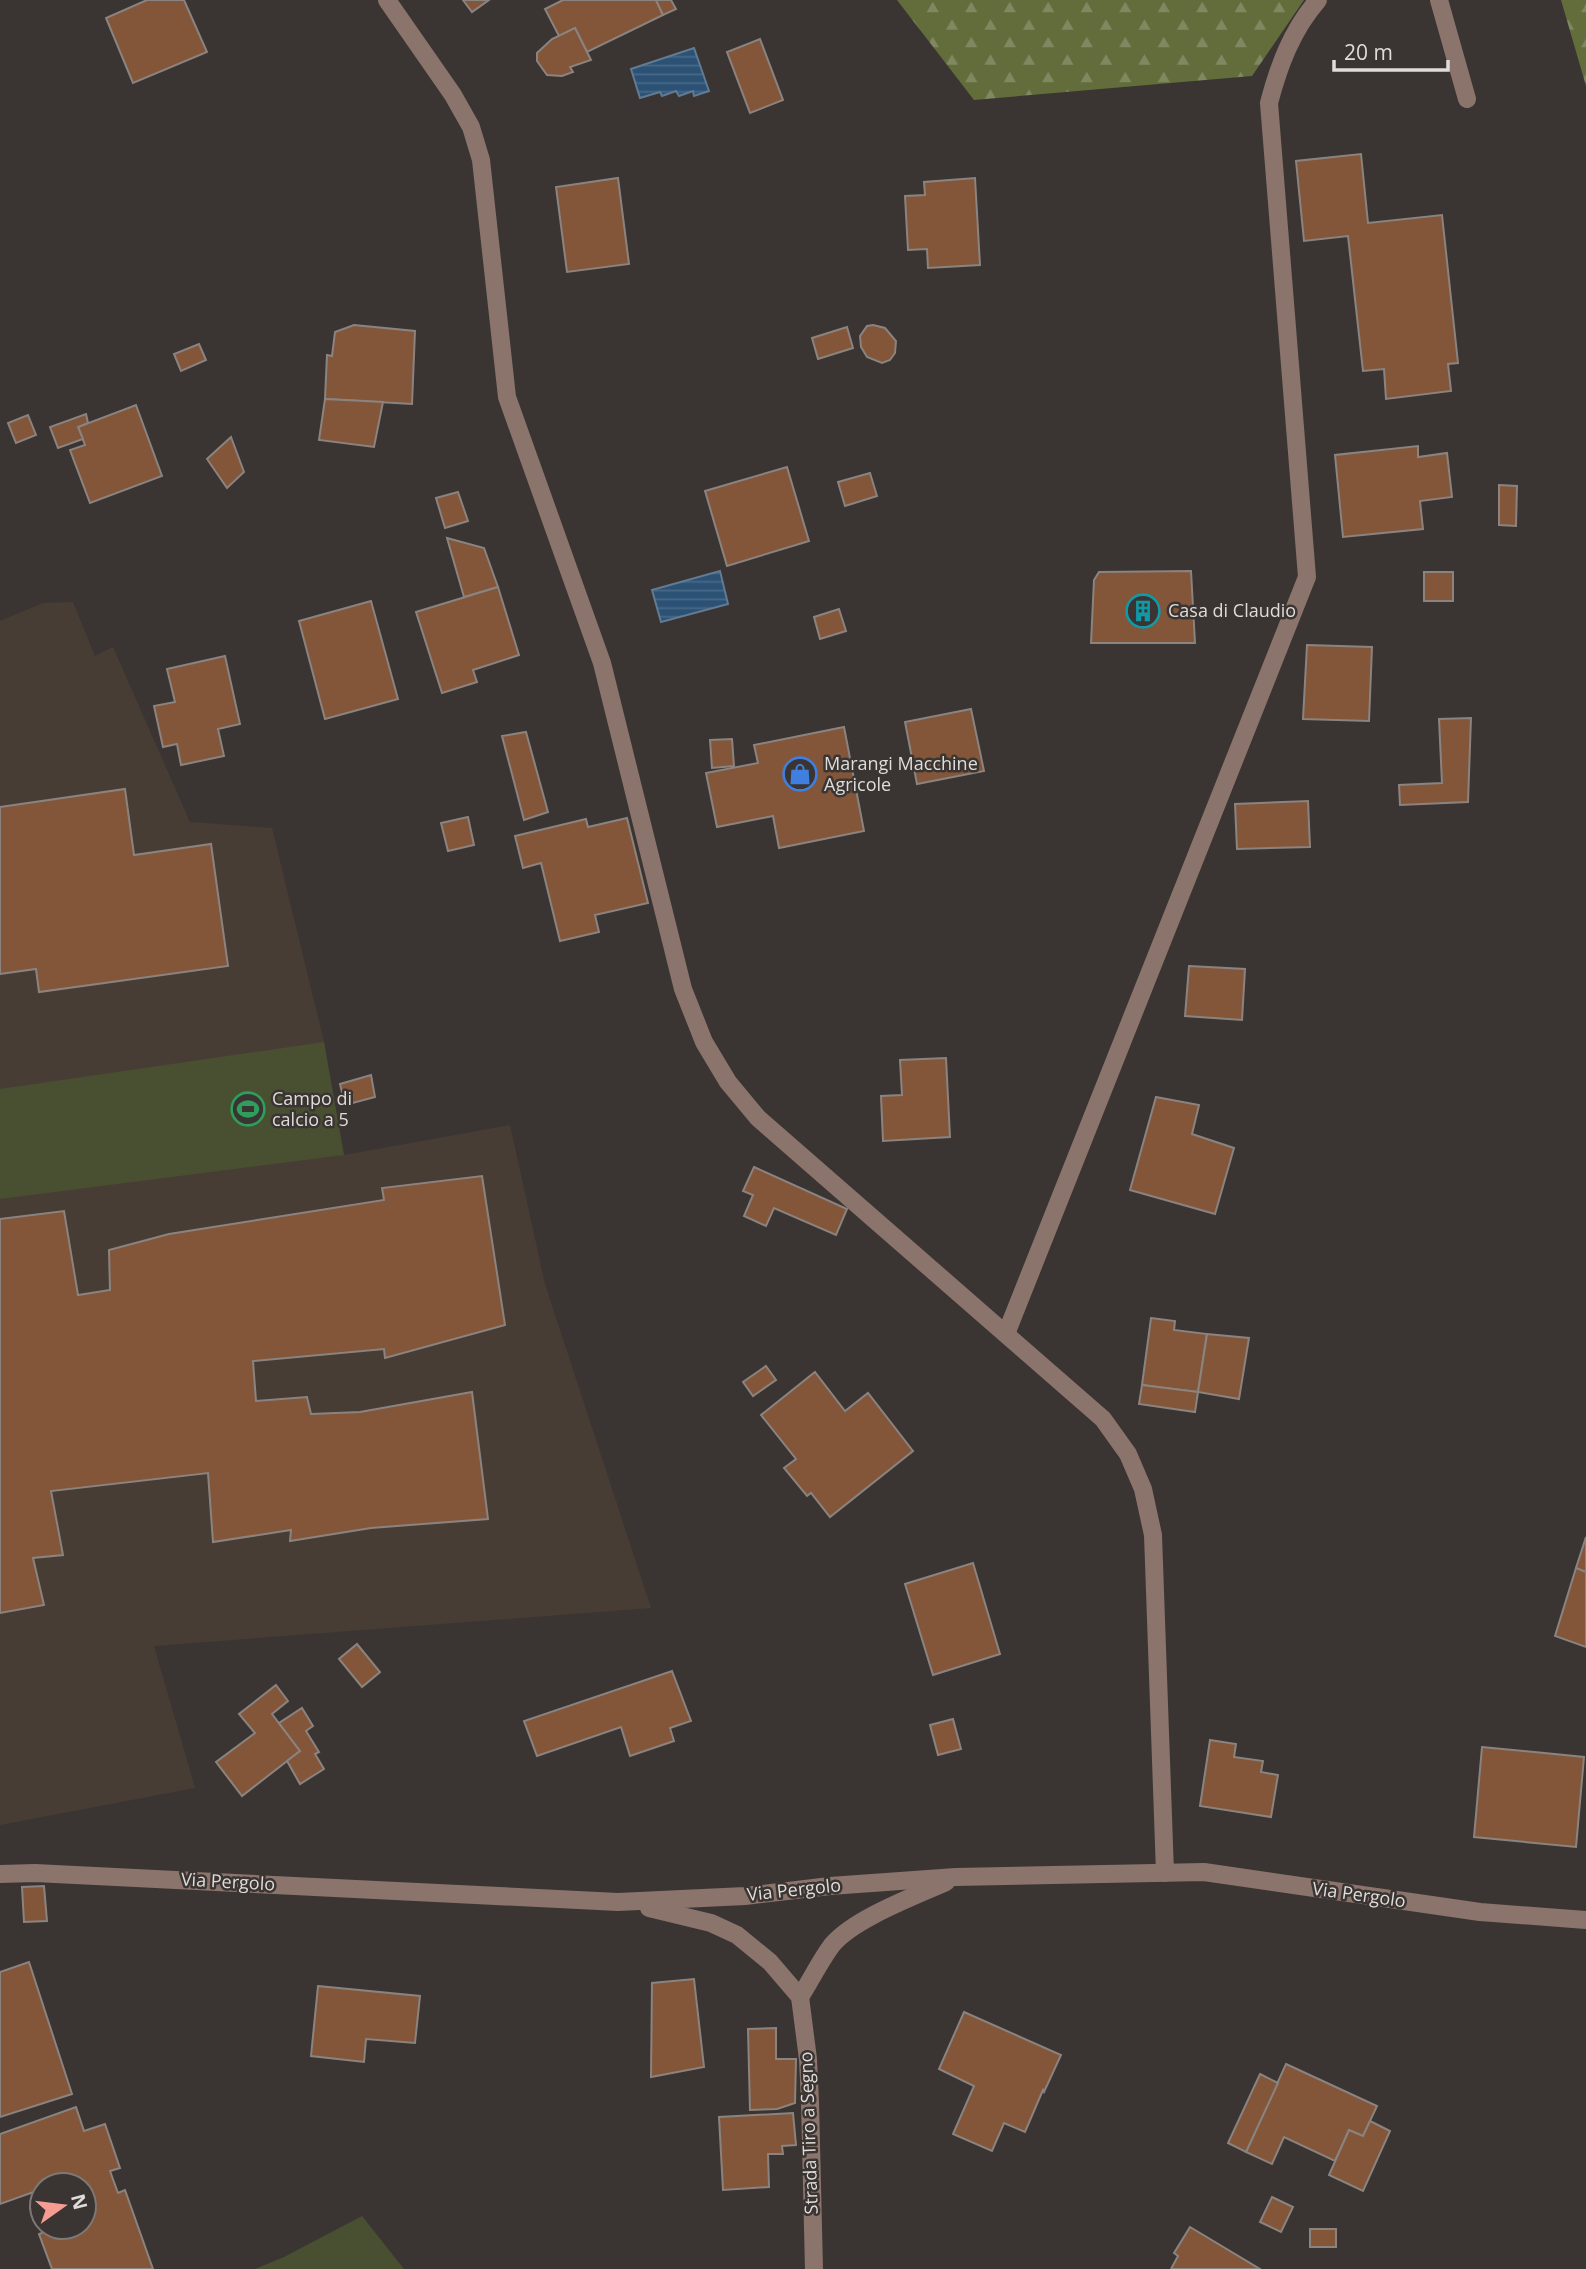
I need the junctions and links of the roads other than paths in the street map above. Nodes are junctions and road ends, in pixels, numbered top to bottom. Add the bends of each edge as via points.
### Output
1 (387, 0) edge
2 (1318, 0) edge
3 (1439, 0) edge
4 (1467, 99) dead end
5 (1006, 1334) junction
6 (1165, 1873) junction
7 (0, 1874) edge
8 (957, 1877) junction
9 (618, 1902) junction
10 (1586, 1920) edge
11 (800, 1997) junction
12 (814, 2269) edge

1 - 5 street via 471,127 481,160 507,397 602,663 683,989 704,1042 728,1082 758,1118
2 - 5 street via 1291,40 1269,103 1307,577
3 - 4 street
5 - 6 street via 1103,1419 1128,1454 1143,1489 1153,1535
6 - 8 street, Via Pergolo
6 - 10 street, Via Pergolo via 1204,1872 1480,1912
7 - 9 street, Via Pergolo via 35,1872
8 - 9 street, Via Pergolo
8 - 11 street via 855,1927 833,1944
9 - 11 street via 686,1916 737,1935 770,1962
11 - 12 street, Strada Tiro a Segno via 808,2059

